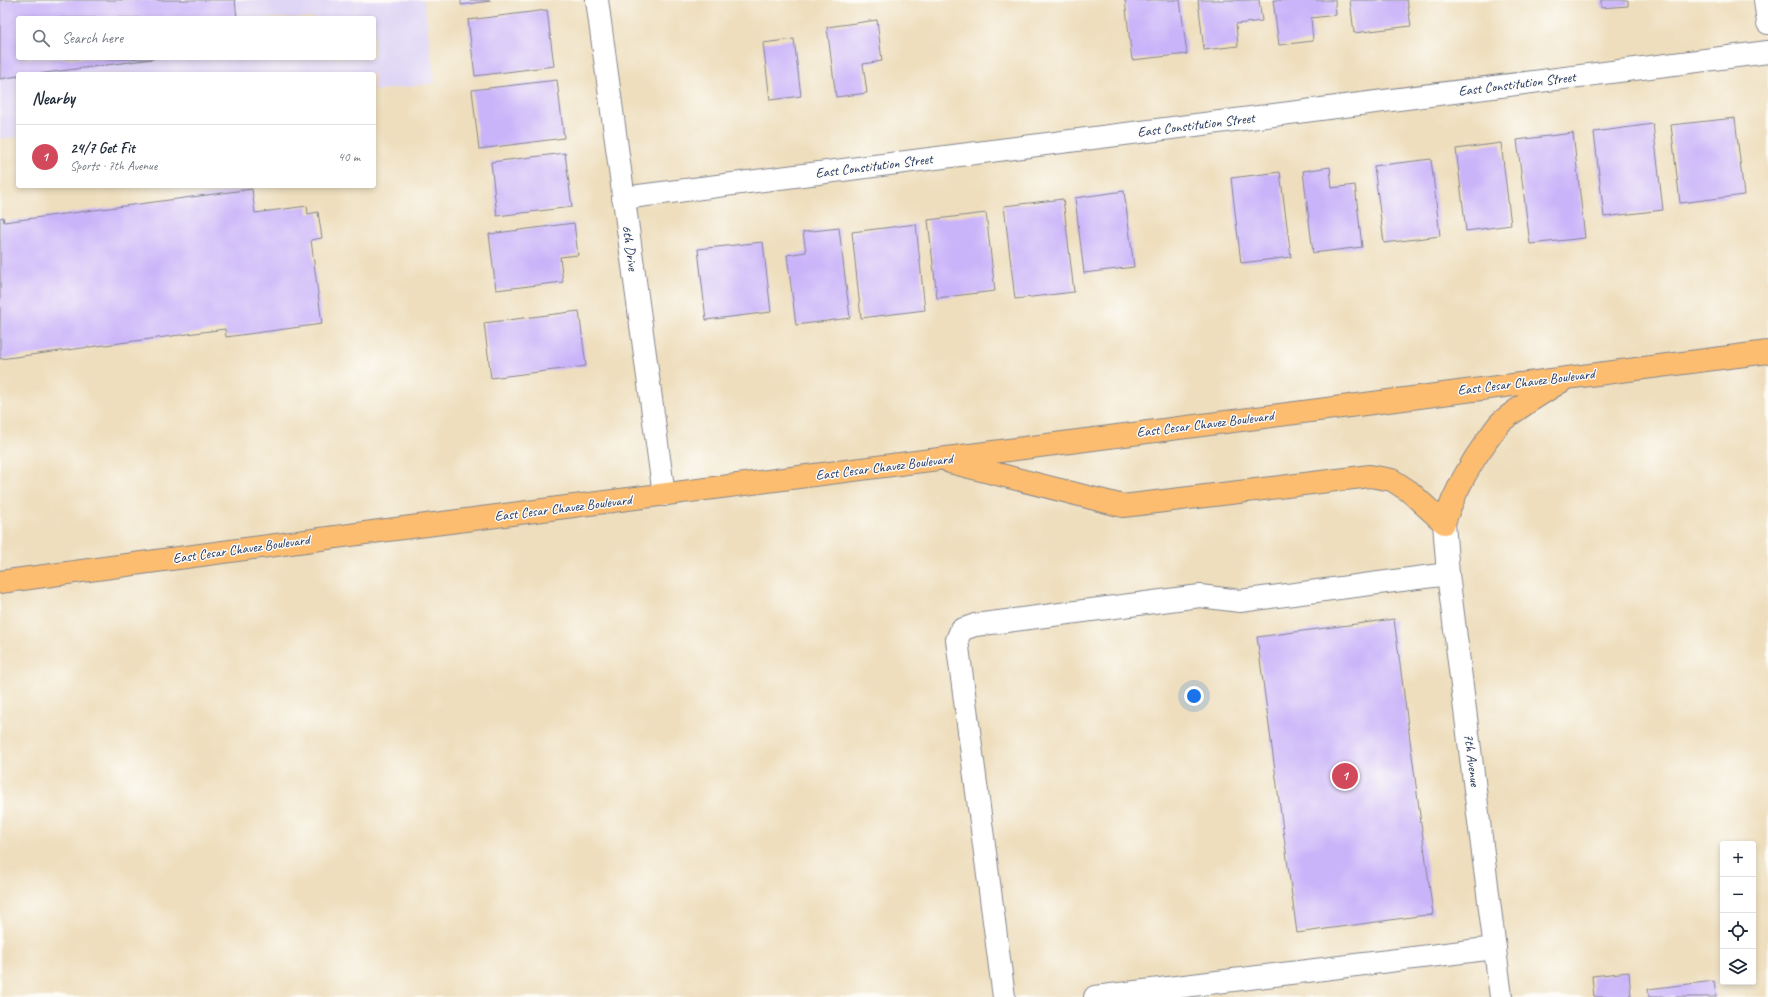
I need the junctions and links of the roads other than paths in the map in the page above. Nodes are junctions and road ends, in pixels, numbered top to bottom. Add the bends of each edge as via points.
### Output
1 (596, 0) edge
2 (1765, 0) edge
3 (1768, 23) edge
4 (1768, 52) edge
5 (623, 198) junction
6 (1768, 352) edge
7 (1570, 377) junction
8 (939, 459) junction
9 (664, 495) junction
10 (1444, 523) junction
11 (1448, 574) junction
12 (0, 582) edge
13 (1495, 948) junction
14 (1004, 997) edge
15 (1095, 997) edge
16 (1501, 997) edge

1 - 5 street, 6th Drive
2 - 3 street
4 - 5 street, East Constitution Street
5 - 9 street, 6th Drive
6 - 7 highway, East Cesar Chavez Boulevard
7 - 8 highway, East Cesar Chavez Boulevard
7 - 10 highway via 1527,401 1500,423 1477,453 1452,499
8 - 9 highway, East Cesar Chavez Boulevard
8 - 10 highway via 1123,506 1370,476 1392,480 1409,491
9 - 12 highway, East Cesar Chavez Boulevard
10 - 11 street, 7th Avenue
11 - 13 street, 7th Avenue
11 - 14 street via 1240,601 1200,596 975,625 961,630 957,640
13 - 15 street
13 - 16 street, 7th Avenue

